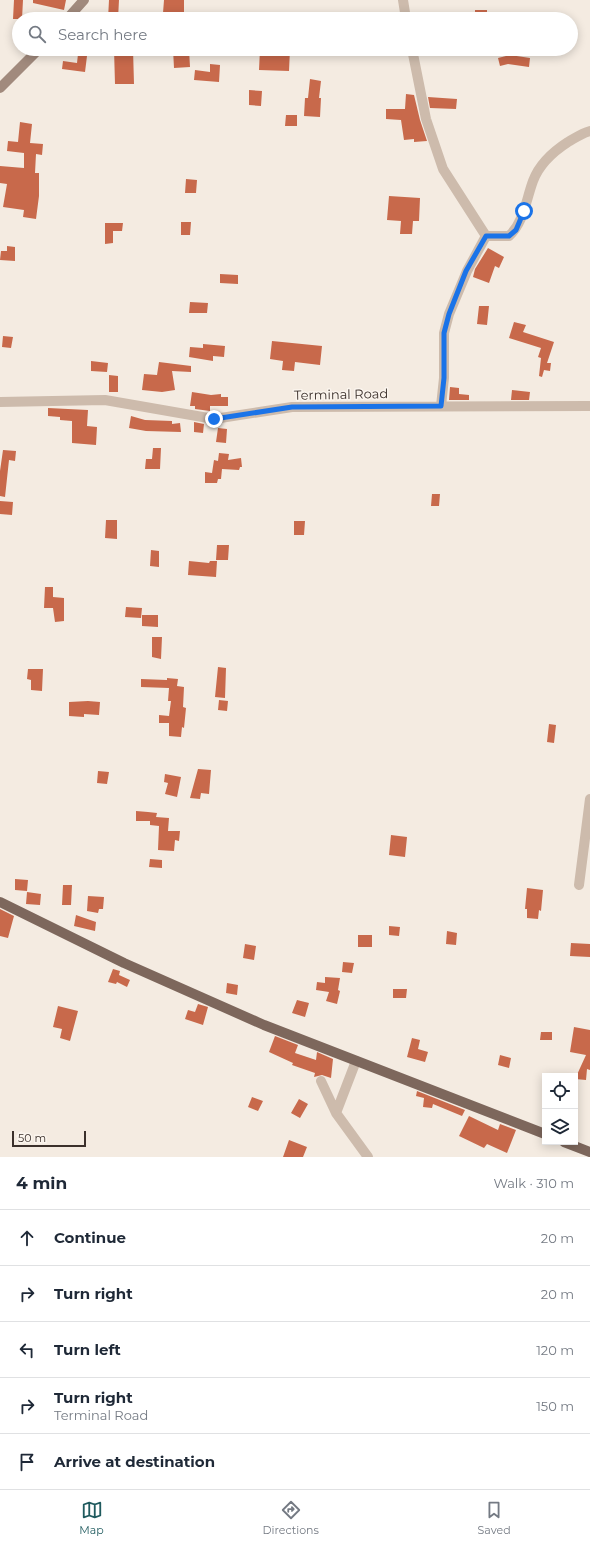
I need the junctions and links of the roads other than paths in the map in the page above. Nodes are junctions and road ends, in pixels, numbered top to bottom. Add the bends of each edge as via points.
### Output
1 (84, 0) edge
2 (403, 0) edge
3 (73, 12) edge
4 (405, 12) edge
5 (32, 56) edge
6 (413, 56) edge
7 (0, 88) edge
8 (590, 131) edge
9 (486, 236) junction
10 (0, 402) edge
11 (441, 406) junction
12 (590, 406) edge
13 (590, 799) edge
14 (579, 885) dead end
15 (0, 902) edge
16 (356, 1061) junction
17 (321, 1081) dead end
18 (336, 1113) junction
19 (542, 1133) edge
20 (572, 1145) edge
21 (590, 1152) edge
22 (368, 1157) edge

1 - 3 street
2 - 4 street
5 - 7 street
6 - 9 street via 426,119 443,170
8 - 9 street via 565,144 543,164 534,179 516,230 509,236
9 - 11 street via 466,271 449,314 444,333
10 - 11 street, Terminal Road via 105,400 214,419 292,407
11 - 12 street, Terminal Road
13 - 14 street
15 - 16 main road via 124,963 264,1025
16 - 18 street
16 - 19 main road
17 - 18 street
18 - 22 street
20 - 21 main road

